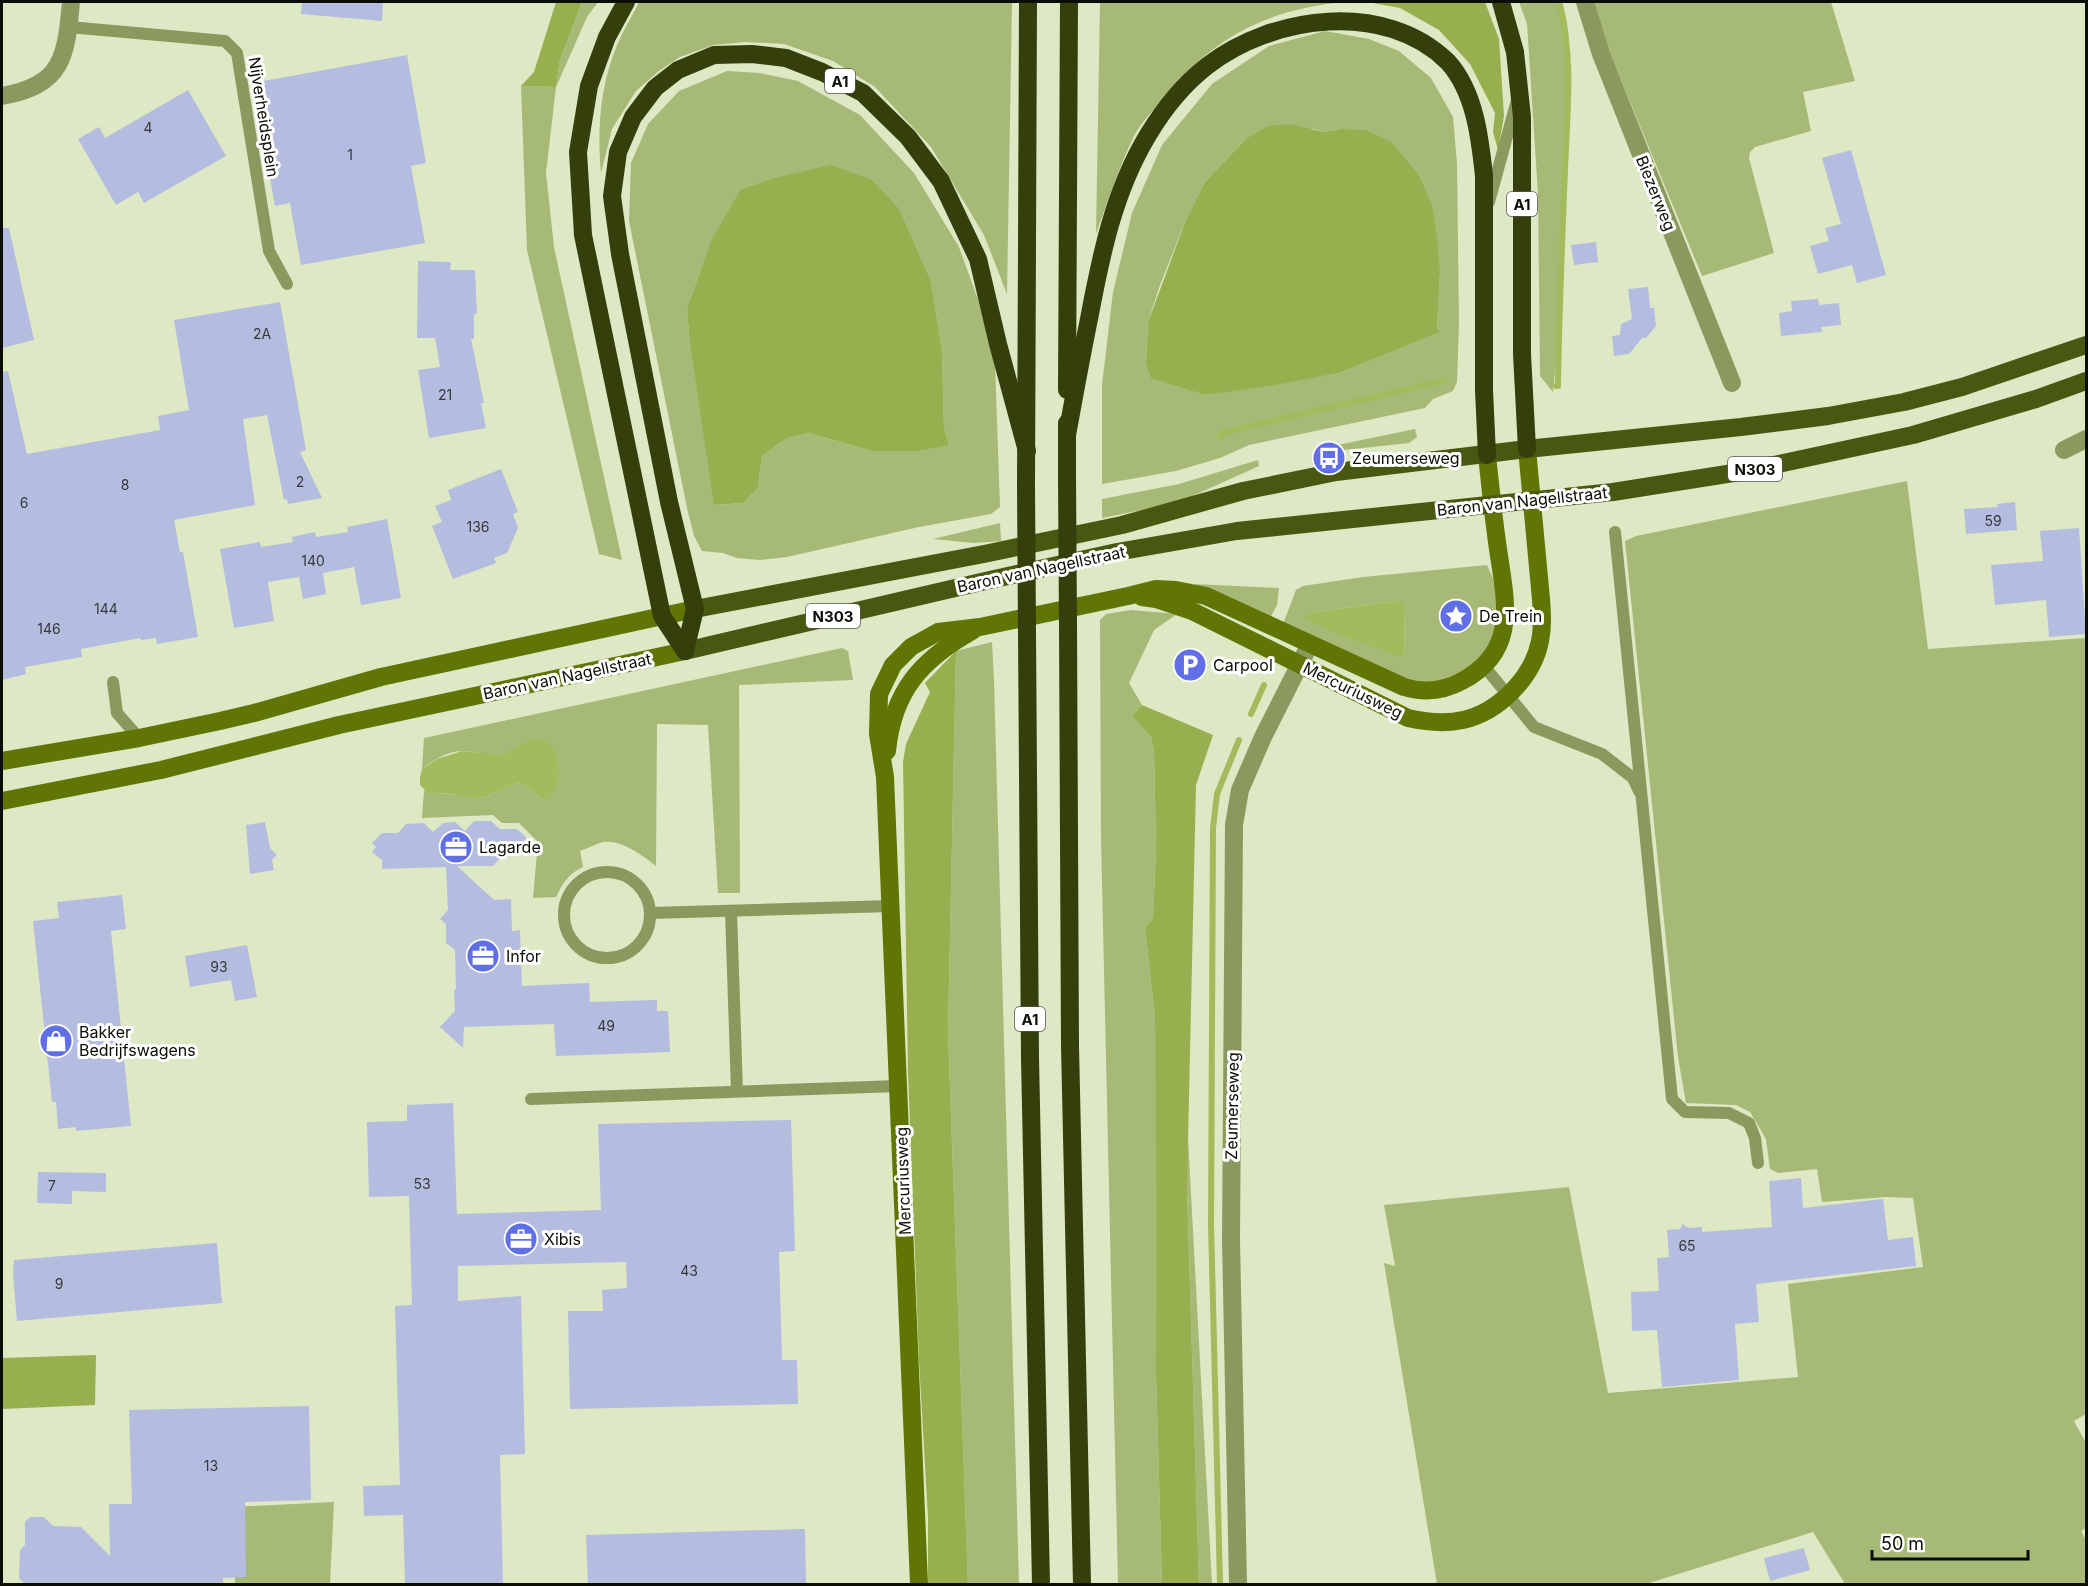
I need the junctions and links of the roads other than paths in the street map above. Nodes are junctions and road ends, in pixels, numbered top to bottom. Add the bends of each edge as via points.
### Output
1 (71, 2) edge
2 (626, 2) edge
3 (1028, 2) edge
4 (1069, 2) edge
5 (1501, 2) edge
6 (1585, 2) edge
7 (69, 27) junction
8 (1520, 92) junction
9 (2, 96) edge
10 (1486, 215) junction
11 (287, 284) dead end
12 (2086, 345) edge
13 (2086, 381) edge
14 (1732, 382) dead end
15 (1067, 435) junction
16 (2086, 439) edge
17 (1527, 449) junction
18 (2064, 450) dead end
19 (1027, 451) junction
20 (1487, 454) junction
21 (1533, 500) junction
22 (1492, 505) junction
23 (1615, 532) dead end
24 (1128, 596) junction
25 (695, 609) junction
26 (662, 616) junction
27 (1310, 644) junction
28 (685, 651) junction
29 (1300, 664) junction
30 (1484, 666) junction
31 (113, 682) dead end
32 (1508, 695) junction
33 (139, 738) junction
34 (2, 761) edge
35 (1641, 794) junction
36 (2, 801) edge
37 (891, 906) junction
38 (731, 911) junction
39 (650, 914) junction
40 (899, 1086) junction
41 (737, 1091) junction
42 (531, 1099) dead end
43 (1758, 1163) dead end
44 (920, 1584) edge
45 (1041, 1584) edge
46 (1082, 1584) edge
47 (1238, 1584) edge

1 - 7 street
2 - 26 highway via 589,86 578,152 583,235
3 - 19 highway, A1
4 - 15 highway, A1
5 - 8 highway, A1 via 1515,52
6 - 14 street, Biezerweg via 1601,54
7 - 9 street via 63,59 45,80 24,92
7 - 11 lane, Nijverheidsplein via 225,41 237,53 269,250
8 - 10 lane, A1
8 - 17 highway, A1 via 1522,354
10 - 15 highway, A1 via 1481,145 1468,94 1449,63 1430,46 1408,32 1376,22 1342,18 1310,20 1254,38 1207,66 1184,88 1163,112 1133,162 1107,235
10 - 20 highway, A1
12 - 17 main road, Baron van Nagellstraat / N303 via 1972,384 1904,402 1742,427
13 - 21 main road, Baron van Nagellstraat / N303 via 1913,435 1746,471
15 - 46 highway, A1, bridge via 1070,1058
16 - 18 street
17 - 20 main road, Baron van Nagellstraat / N303
17 - 21 street, Mercuriusweg
19 - 25 highway, A1 via 978,259 941,181 908,137 863,93 786,58 714,55 678,70 655,88 633,117 618,152 612,196 667,492
19 - 45 highway, A1, bridge via 1030,1082
20 - 22 street, Mercuriusweg
20 - 25 main road, Baron van Nagellstraat / N303 via 1336,472 1122,525
21 - 22 main road, Baron van Nagellstraat / N303
21 - 32 street, Mercuriusweg via 1542,609 1540,642 1532,665
22 - 28 main road, Baron van Nagellstraat / N303 via 1237,531 1117,552
22 - 30 street, Mercuriusweg via 1506,611 1501,640
23 - 35 lane
24 - 27 street, Mercuriusweg via 1167,589 1206,596
24 - 29 street, Mercuriusweg via 1156,599 1192,611
24 - 37 street, Mercuriusweg via 980,627 946,646 912,680 898,701 889,734 885,777
25 - 26 street, Baron van Nagellstraat
25 - 28 highway, A1
26 - 28 highway
26 - 33 street, Baron van Nagellstraat via 381,677 254,713
27 - 29 street, Zeumerseweg
27 - 30 street, Mercuriusweg via 1404,687 1419,690 1456,684
28 - 36 street, Baron van Nagellstraat via 328,728 161,770
29 - 32 street, Mercuriusweg via 1408,718 1426,722 1464,720 1485,712
29 - 47 street, Zeumerseweg via 1240,790 1234,825 1231,1240
30 - 32 lane
31 - 33 lane via 117,713
32 - 35 lane via 1534,728 1602,754 1633,778
33 - 34 street, Baron van Nagellstraat
35 - 43 lane via 1672,1099 1685,1112 1729,1113 1749,1123
37 - 38 lane
37 - 40 street, Mercuriusweg
38 - 39 lane
38 - 41 lane
39 - 39 lane via 642,941 632,951 604,958 578,947 564,921 574,889 590,876 603,872 630,879 647,900
40 - 41 lane
40 - 44 street, Mercuriusweg
41 - 42 lane

